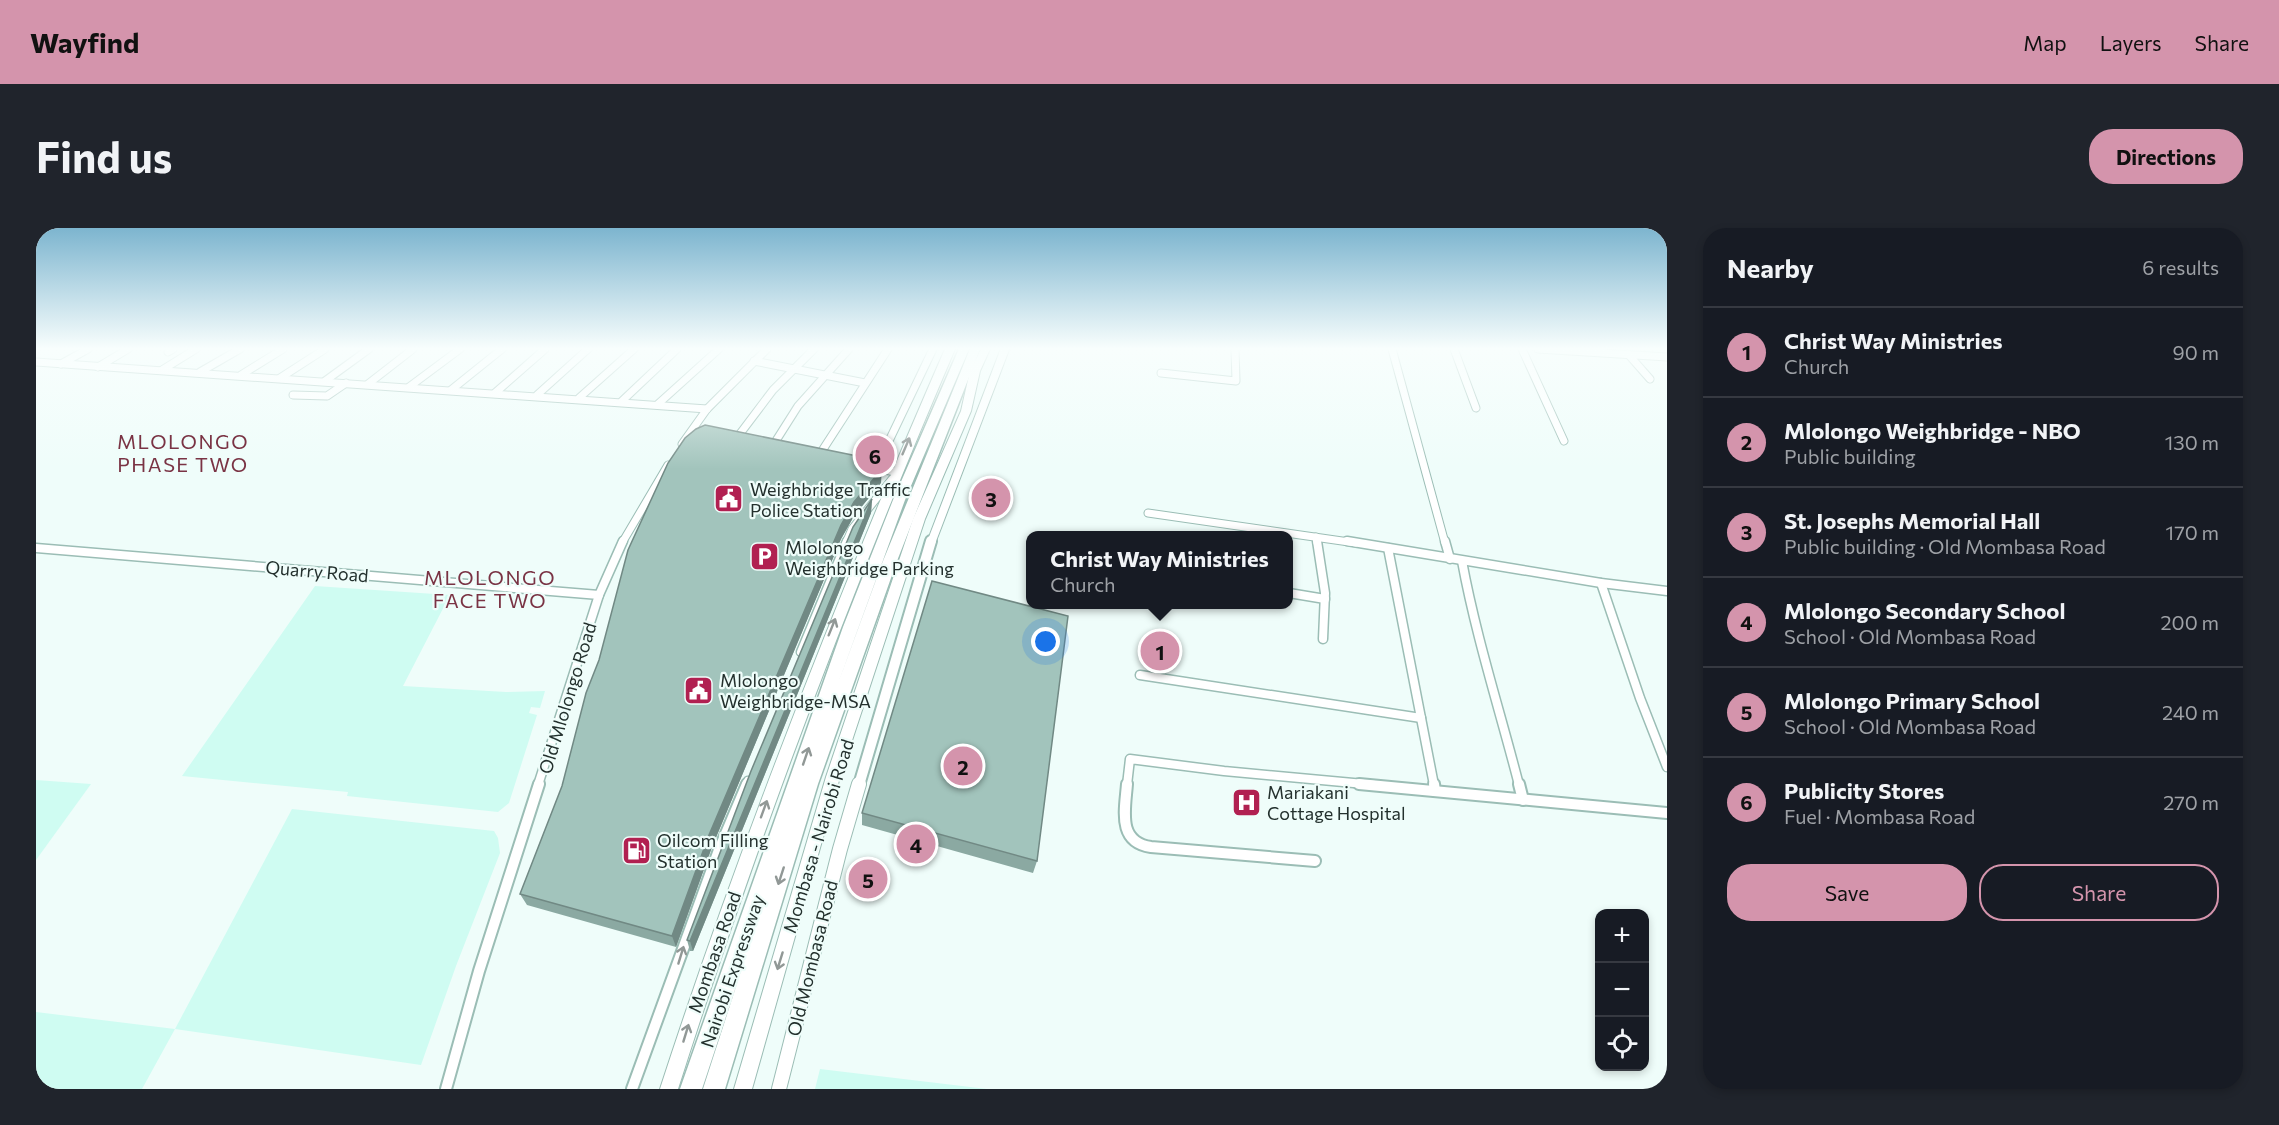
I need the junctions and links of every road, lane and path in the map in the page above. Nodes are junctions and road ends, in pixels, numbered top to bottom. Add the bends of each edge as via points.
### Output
1 (340, 389) edge
2 (439, 389) edge
3 (499, 389) edge
4 (543, 389) edge
5 (589, 389) edge
6 (635, 389) edge
7 (674, 389) edge
8 (727, 389) edge
9 (774, 389) edge
10 (813, 389) edge
11 (862, 389) edge
12 (914, 389) edge
13 (932, 389) edge
14 (947, 389) edge
15 (959, 389) edge
16 (971, 389) edge
17 (989, 389) edge
18 (1403, 389) edge
19 (1469, 389) edge
20 (1540, 389) edge
21 (451, 390) joint
22 (495, 393) junction
23 (293, 395) dead end
24 (537, 395) junction
25 (579, 398) junction
26 (622, 401) junction
27 (658, 404) junction
28 (1476, 408) dead end
29 (707, 409) junction
30 (691, 430) junction
31 (702, 433) edge
32 (725, 437) edge
33 (736, 440) junction
34 (745, 441) edge
35 (1564, 441) dead end
36 (763, 445) edge
37 (772, 447) junction
38 (678, 449) edge
39 (783, 450) edge
40 (806, 455) edge
41 (818, 457) junction
42 (672, 458) edge
43 (830, 460) edge
44 (864, 466) edge
45 (876, 468) junction
46 (894, 475) junction
47 (1148, 513) dead end
48 (1274, 531) edge
49 (1293, 534) edge
50 (1316, 537) junction
51 (36, 548) edge
52 (1388, 548) junction
53 (1450, 559) junction
54 (1462, 561) junction
55 (1601, 583) junction
56 (1667, 591) edge
57 (1293, 594) edge
58 (599, 595) junction
59 (1325, 598) junction
60 (1323, 639) dead end
61 (797, 662) edge
62 (1140, 675) dead end
63 (1421, 718) junction
64 (1667, 767) edge
65 (753, 768) edge
66 (1435, 791) junction
67 (1523, 800) junction
68 (1667, 813) edge
69 (1315, 861) dead end
70 (446, 1089) edge
71 (632, 1089) edge
72 (669, 1089) edge
73 (691, 1089) edge
74 (714, 1089) edge
75 (743, 1089) edge
76 (779, 1089) edge

1 - 23 street via 325,398
2 - 21 street
3 - 22 street
4 - 24 street
5 - 25 street
6 - 26 street
7 - 27 street
8 - 29 street
9 - 33 street
10 - 37 street
11 - 41 street
12 - 45 street
46 -> 13 highway, Mombasa Road
73 -> 14 highway, Nairobi Expressway via 850,627
15 -> 74 highway, Nairobi Expressway via 890,561 814,772
16 -> 75 highway, Mombasa - Nairobi Road via 966,411 919,519 833,777
17 - 76 street, Old Mombasa Road via 934,532 840,849
18 - 53 street
19 - 28 street
20 - 35 street
21 - 22 street
22 - 24 street
24 - 25 street
25 - 26 street
26 - 27 street
27 - 29 street
29 - 30 street
30 - 31 street
30 - 38 street
32 - 33 street
33 - 34 street
36 - 37 street
37 - 39 street
40 - 41 street
41 - 43 street
42 - 58 street, Old Mlolongo Road via 622,543
44 - 45 street
45 - 46 street
46 - 61 street via 852,529
72 -> 46 highway, Mombasa Road via 710,959 780,767
47 - 48 street
49 - 50 street
50 - 52 street
50 - 59 street
51 - 58 street, Quarry Road
52 - 53 street
52 - 63 street
53 - 54 street
54 - 55 street
54 - 67 street via 1472,614
55 - 56 street
55 - 64 street
57 - 59 street
58 - 70 street, Old Mlolongo Road via 479,971
59 - 60 street
62 - 63 street
63 - 66 street
71 -> 65 street
66 - 67 street
66 - 69 street via 1130,759 1125,827 1137,844
67 - 68 street

